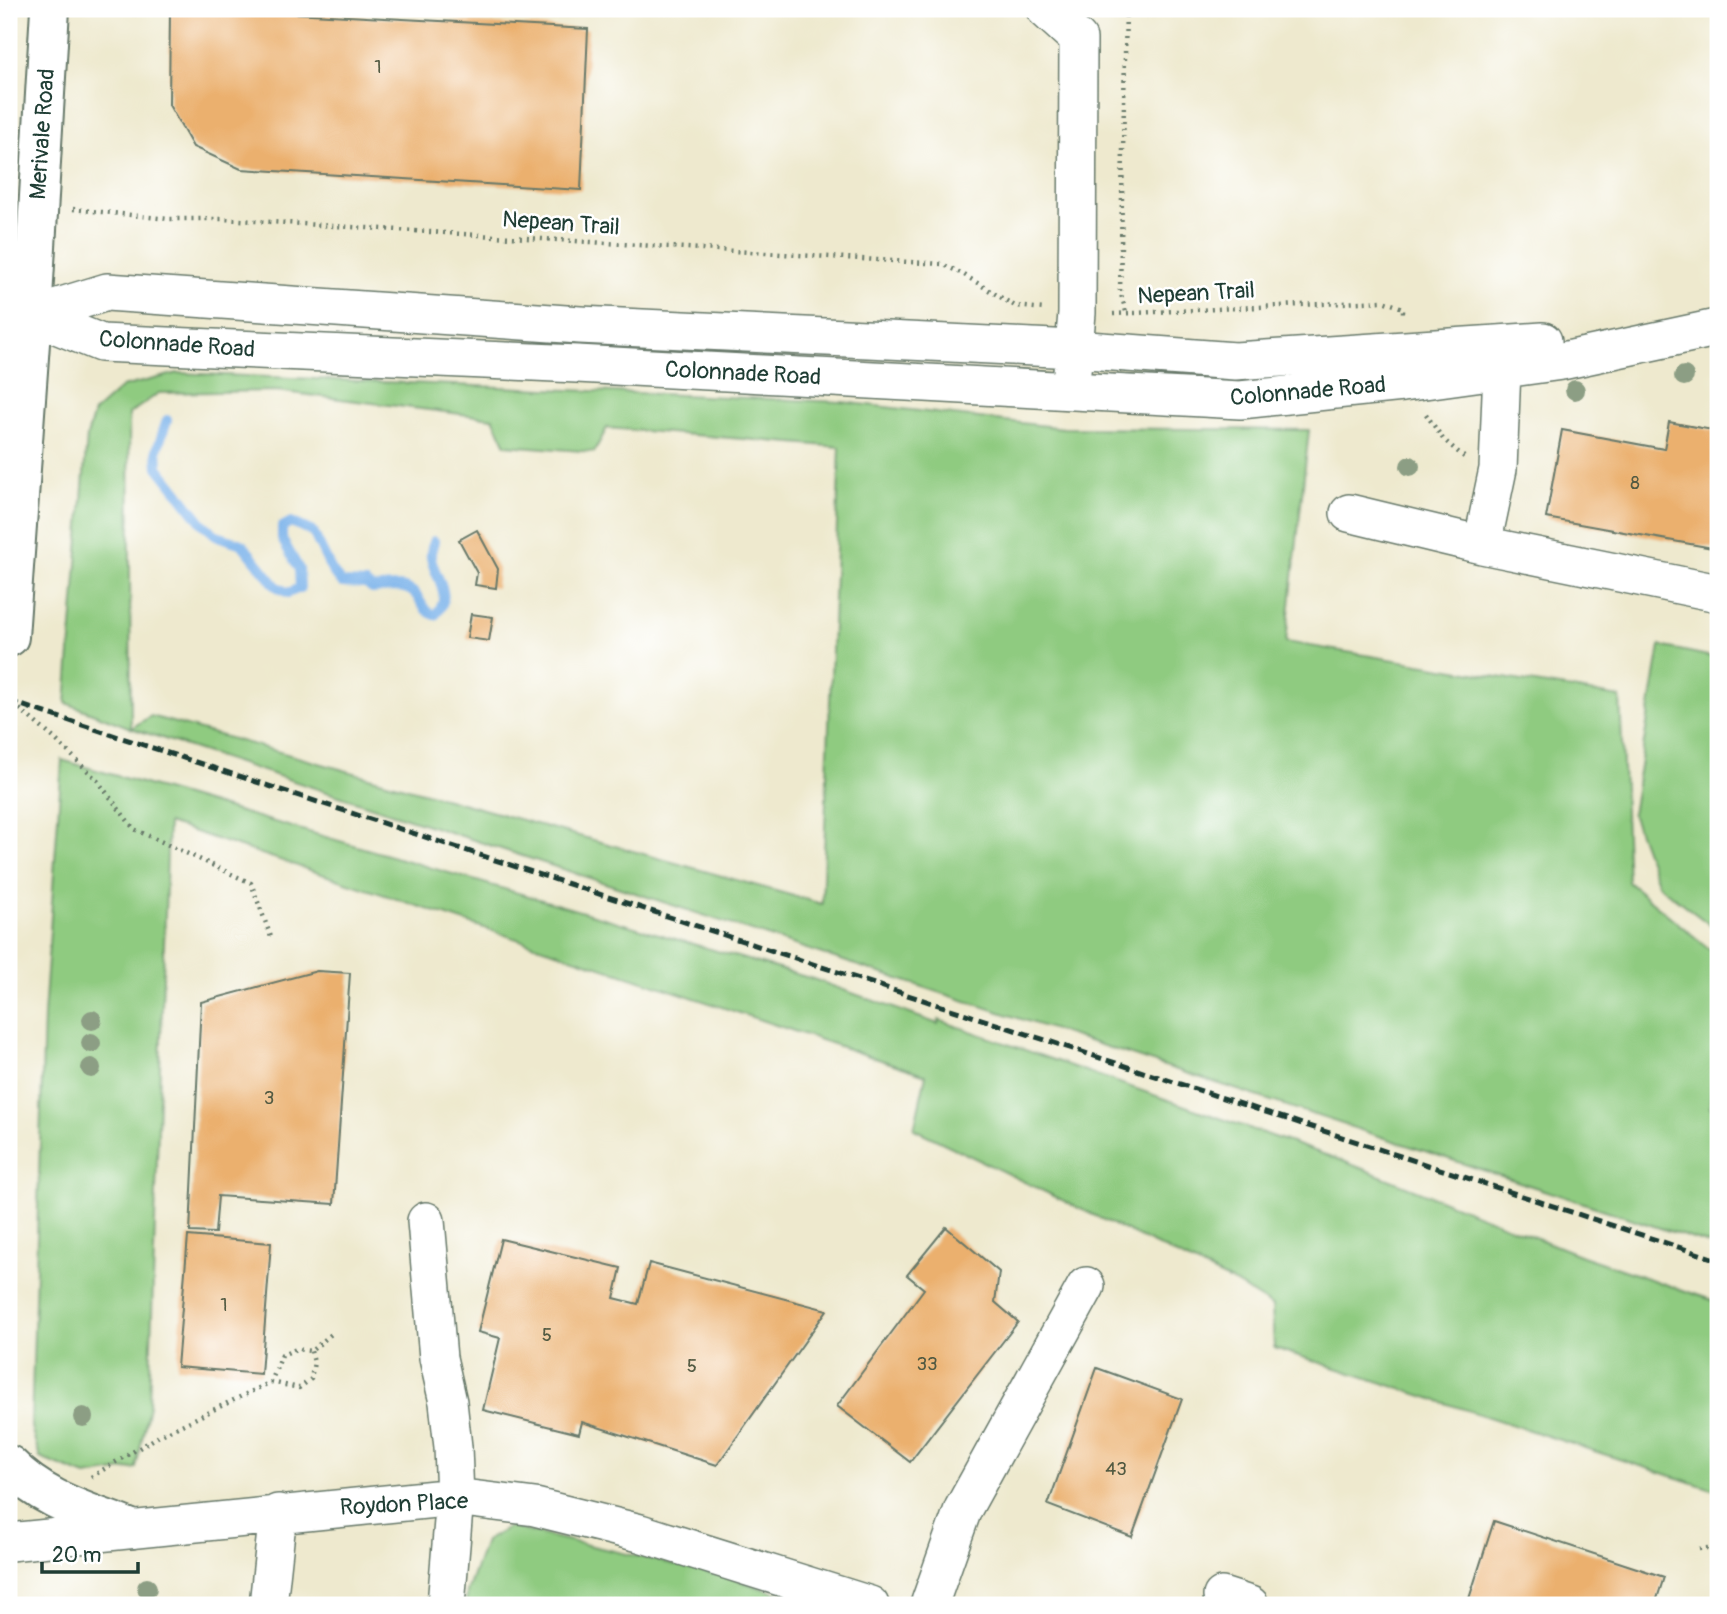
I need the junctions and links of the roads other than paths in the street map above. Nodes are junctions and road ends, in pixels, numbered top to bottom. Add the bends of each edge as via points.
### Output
1 (50, 9) edge
2 (1045, 9) edge
3 (32, 315) junction
4 (1717, 328) edge
5 (1074, 349) junction
6 (1502, 369) junction
7 (1070, 390) junction
8 (1349, 513) dead end
9 (1482, 545) junction
10 (1718, 593) edge
11 (9, 637) edge
12 (426, 1222) dead end
13 (1086, 1286) dead end
14 (9, 1465) edge
15 (455, 1497) junction
16 (278, 1513) junction
17 (131, 1529) junction
18 (9, 1542) edge
19 (268, 1605) edge
20 (446, 1605) edge
21 (870, 1605) edge
22 (929, 1605) edge

1 - 3 main road, Merivale Road
2 - 5 street via 1078,39
3 - 5 street, Colonnade Road via 107,292 580,325
3 - 7 street, Colonnade Road via 100,344 577,363
3 - 11 main road, Merivale Road
4 - 5 street, Colonnade Road via 1235,361
4 - 6 street, Colonnade Road
5 - 7 street
6 - 7 street, Colonnade Road via 1240,400
6 - 9 street via 1498,469
8 - 9 street
9 - 10 street
12 - 15 street
13 - 22 street via 963,1509
14 - 17 main road via 26,1483 55,1500
15 - 16 street, Roydon Place
15 - 20 street
15 - 21 street, Roydon Place via 535,1507 640,1533
16 - 17 street, Roydon Place
16 - 19 street
17 - 18 street, Roydon Place

